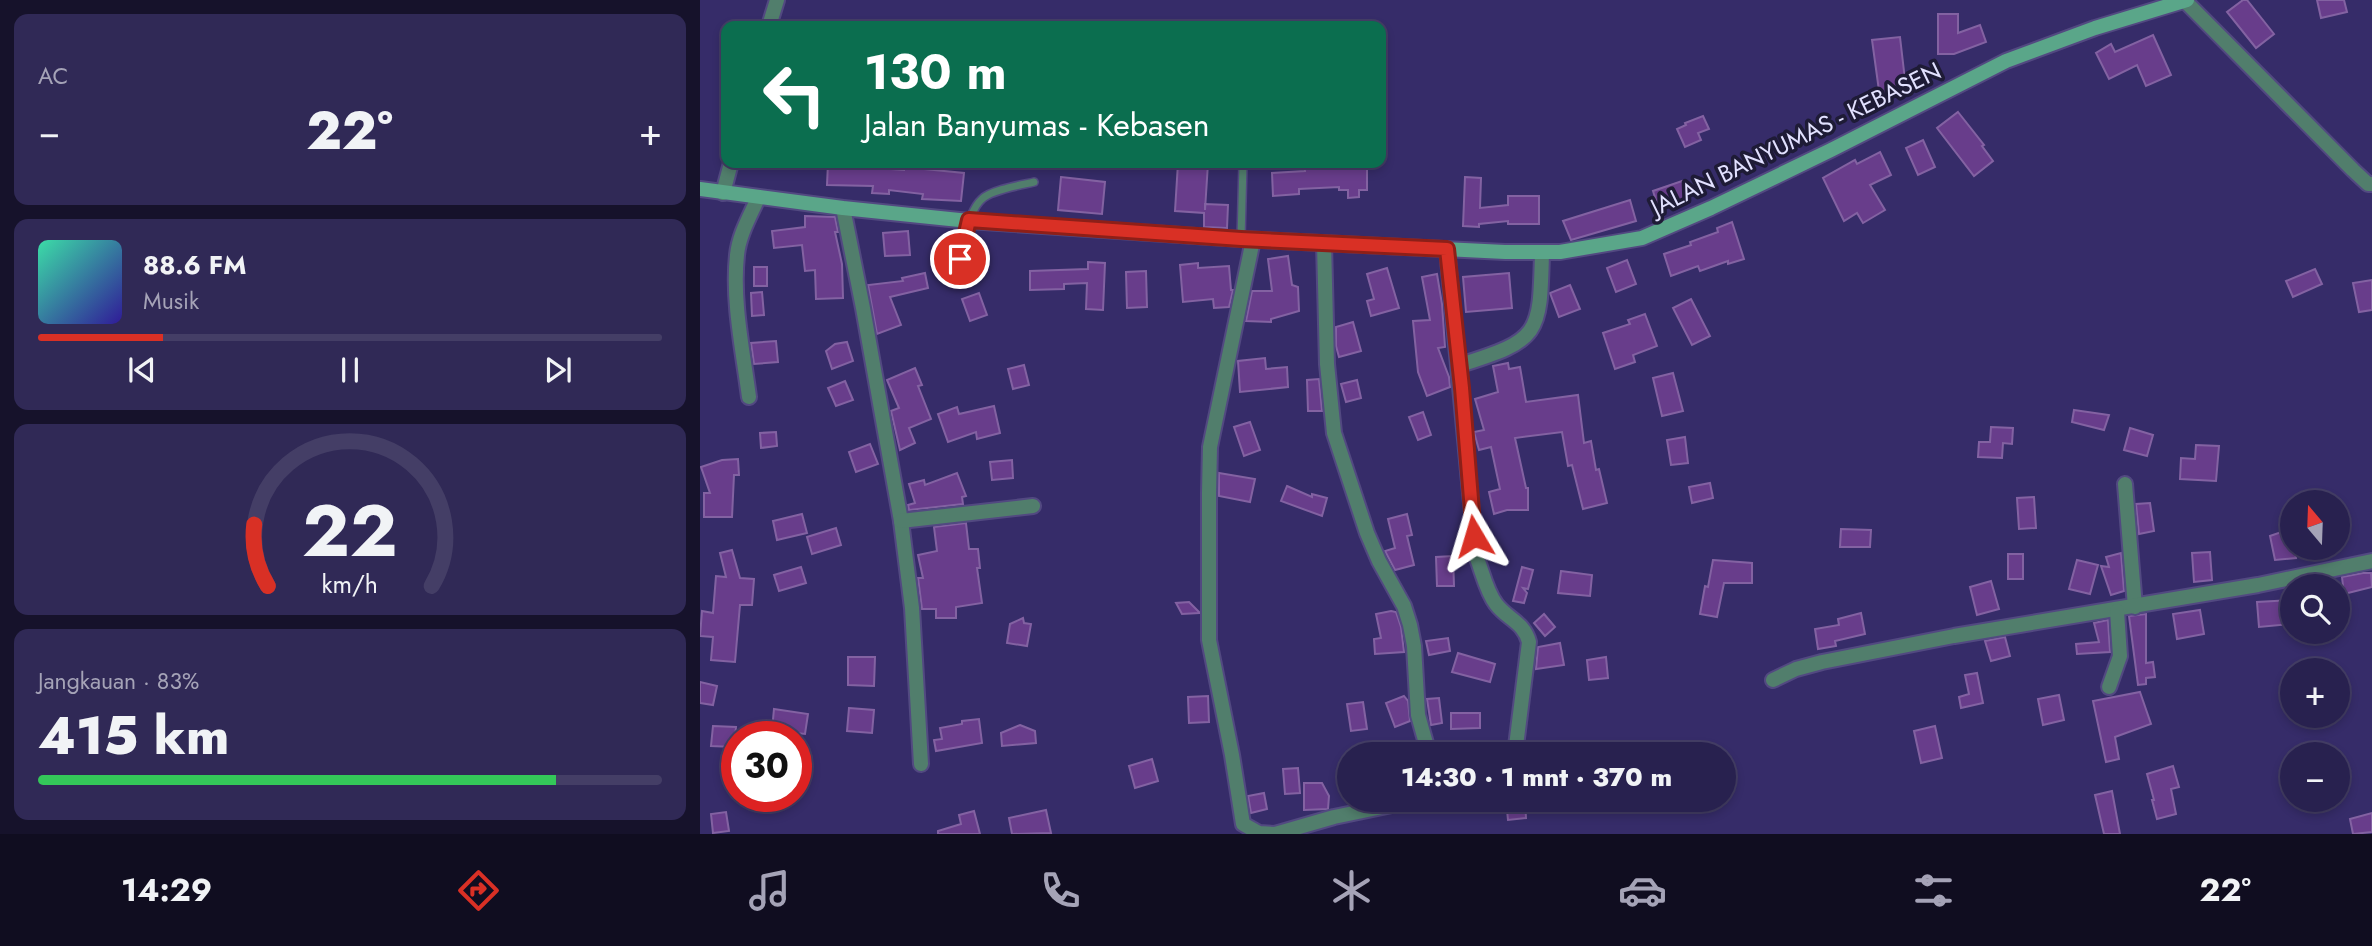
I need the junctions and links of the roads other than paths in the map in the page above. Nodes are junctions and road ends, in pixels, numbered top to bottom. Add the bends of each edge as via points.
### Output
1 (777, 0) edge
2 (2186, 0) edge
3 (2167, 3) edge
4 (771, 21) edge
5 (730, 168) edge
6 (1243, 168) edge
7 (1034, 182) dead end
8 (2372, 184) edge
9 (700, 189) edge
10 (723, 193) junction
11 (758, 198) junction
12 (843, 208) junction
13 (969, 220) junction
14 (1247, 240) junction
15 (1324, 243) junction
16 (1447, 249) junction
17 (1542, 253) junction
18 (953, 269) dead end
19 (1460, 365) junction
20 (749, 397) dead end
21 (2125, 484) dead end
22 (1033, 506) dead end
23 (901, 522) junction
24 (2372, 561) edge
25 (2136, 607) junction
26 (2117, 611) junction
27 (1773, 680) dead end
28 (2109, 687) dead end
29 (1426, 742) edge
30 (1516, 742) edge
31 (921, 764) dead end
32 (1358, 812) edge

1 - 4 street
2 - 3 main road, JALAN BANYUMAS - KEBASEN
2 - 8 street
3 - 17 main road, JALAN BANYUMAS - KEBASEN via 2006,61 1712,208 1642,237
5 - 10 street
6 - 14 lane
7 - 13 lane via 982,199
9 - 10 main road, JALAN BANYUMAS - KEBASEN
10 - 11 main road, JALAN BANYUMAS - KEBASEN
11 - 12 main road, JALAN BANYUMAS - KEBASEN
11 - 20 street via 737,254
12 - 13 main road, JALAN BANYUMAS - KEBASEN
12 - 23 street
13 - 14 main road, JALAN BANYUMAS - KEBASEN
13 - 18 lane via 960,259
14 - 15 main road, JALAN BANYUMAS - KEBASEN
14 - 32 street via 1210,447 1209,493 1209,640 1243,824 1275,834
15 - 16 main road, JALAN BANYUMAS - KEBASEN
15 - 29 street via 1334,433 1367,533 1410,625 1418,715
16 - 17 main road, JALAN BANYUMAS - KEBASEN
16 - 19 street
17 - 19 street via 1540,307 1531,331 1503,351
19 - 30 street via 1476,556 1494,603 1522,626 1529,642
21 - 25 street
22 - 23 street
23 - 31 street via 912,608
24 - 25 street
25 - 26 street
26 - 27 street via 1822,662
26 - 28 street via 2120,656

